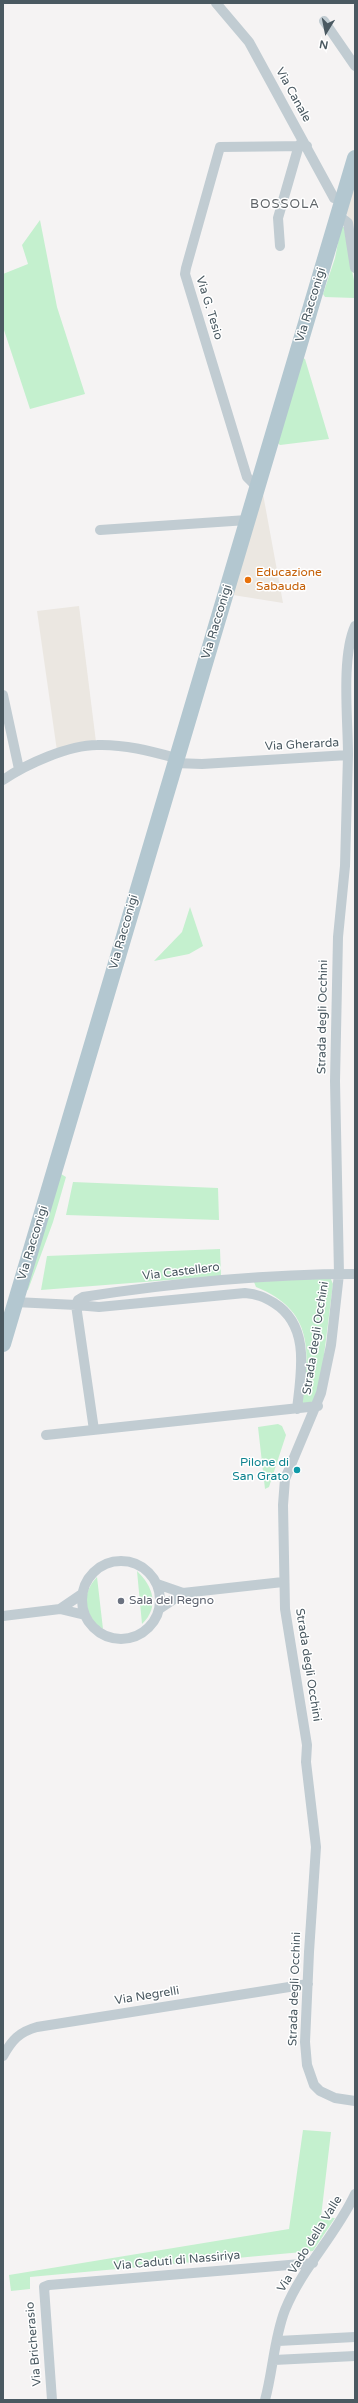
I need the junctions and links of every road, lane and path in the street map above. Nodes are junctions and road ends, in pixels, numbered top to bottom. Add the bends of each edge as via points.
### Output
1 (216, 3) edge
2 (324, 21) dead end
3 (355, 66) edge
4 (303, 146) junction
5 (355, 158) edge
6 (340, 208) junction
7 (280, 246) dead end
8 (355, 268) edge
9 (257, 487) junction
10 (247, 520) junction
11 (100, 530) dead end
12 (355, 626) edge
13 (3, 695) edge
14 (348, 755) junction
15 (175, 760) junction
16 (19, 769) junction
17 (3, 780) edge
18 (339, 1274) junction
19 (355, 1274) edge
20 (15, 1302) junction
21 (76, 1305) junction
22 (3, 1344) edge
23 (318, 1406) junction
24 (297, 1409) junction
25 (94, 1430) junction
26 (46, 1435) dead end
27 (283, 1582) junction
28 (157, 1584) junction
29 (183, 1593) junction
30 (82, 1594) junction
31 (60, 1609) junction
32 (159, 1609) junction
33 (85, 1615) junction
34 (3, 1616) edge
35 (308, 1984) junction
36 (3, 2056) edge
37 (355, 2101) edge
38 (355, 2194) edge
39 (313, 2263) junction
40 (44, 2287) joint
41 (355, 2337) edge
42 (278, 2341) junction
43 (355, 2356) edge
44 (274, 2360) junction
45 (52, 2400) edge
46 (264, 2400) edge

1 - 4 street, Via Canale via 249,42
2 - 3 street
4 - 6 street, Via Canale
4 - 7 street via 278,218
4 - 9 street, Via G. Tesio via 220,147 186,268 247,477
5 - 6 main road, Via Racconigi
6 - 8 street, Via Canale via 348,223
6 - 9 main road, Via Racconigi
9 - 10 main road, Via Racconigi
10 - 11 street
10 - 15 main road, Via Racconigi
12 - 14 street, Via Gherarda via 347,679
13 - 16 street
14 - 15 street, Via Gherarda via 202,764
14 - 18 street, Strada degli Occhini via 345,866 338,937 335,1081
15 - 16 street, Via Gherarda via 122,746 96,745 69,750
15 - 20 main road, Via Racconigi
16 - 17 street, Via Gherarda
18 - 19 street, Via Castellero
18 - 21 street, Via Castellero via 296,1274 94,1295 78,1300
18 - 23 street, Strada degli Occhini via 330,1345
20 - 21 street
20 - 22 main road, Via Racconigi
21 - 24 street via 99,1307 245,1293 266,1298 291,1317 299,1336 302,1367
21 - 25 street
23 - 24 street
23 - 27 street, Strada degli Occhini via 296,1449 285,1479
24 - 25 street
25 - 26 street
27 - 29 street
27 - 35 street, Strada degli Occhini via 285,1610 307,1745 306,1762 316,1847
28 - 29 street
28 - 30 street via 140,1566 116,1561 94,1572 86,1582
28 - 32 street
29 - 32 street
30 - 31 street
30 - 33 street
31 - 33 street
31 - 34 street
32 - 33 street via 148,1628 129,1638 113,1638 98,1632
35 - 36 street, Via Negrelli via 37,2027 12,2040
35 - 37 street, Strada degli Occhini via 306,2049 307,2065 314,2085 335,2098
38 - 39 street, Via Vado della Valle
39 - 40 street, Via Caduti di Nassiriya
39 - 42 street, Via Vado della Valle via 296,2287 285,2311
40 - 45 street, Via Bricherasio
41 - 42 street
42 - 44 street, Via Vado della Valle
43 - 44 street
44 - 46 street, Via Vado della Valle

